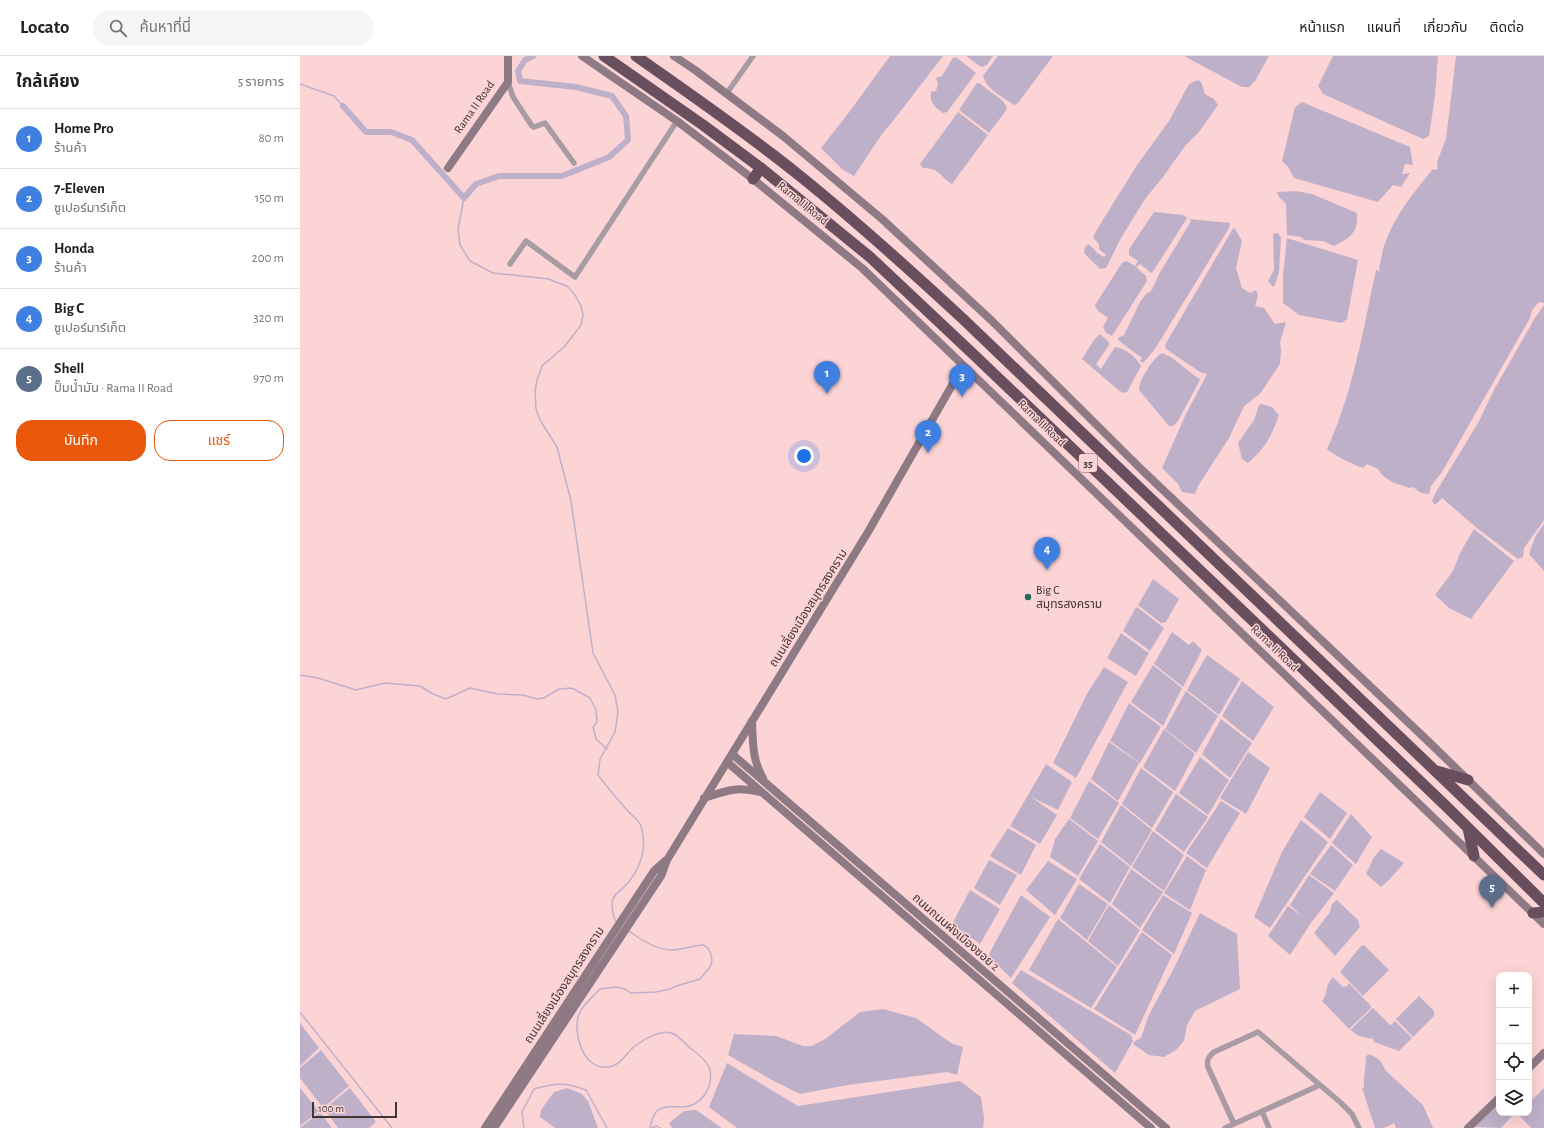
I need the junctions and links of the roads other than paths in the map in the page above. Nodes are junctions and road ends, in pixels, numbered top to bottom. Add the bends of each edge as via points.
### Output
1 (508, 56) edge
2 (582, 56) edge
3 (604, 56) edge
4 (636, 56) edge
5 (674, 56) edge
6 (753, 56) edge
7 (508, 82) junction
8 (727, 93) junction
9 (677, 121) junction
10 (574, 163) dead end
11 (448, 168) dead end
12 (761, 168) junction
13 (753, 179) junction
14 (510, 264) dead end
15 (963, 366) junction
16 (752, 721) junction
17 (732, 754) junction
18 (727, 762) junction
19 (1434, 770) junction
20 (1468, 780) junction
21 (767, 784) junction
22 (763, 793) junction
23 (704, 798) junction
24 (784, 799) junction
25 (778, 806) junction
26 (1468, 828) junction
27 (1544, 854) edge
28 (1474, 856) junction
29 (1544, 875) edge
30 (1544, 903) edge
31 (1539, 913) edge
32 (1544, 924) edge
33 (616, 936) junction
34 (1544, 1053) edge
35 (1532, 1065) edge
36 (1320, 1085) junction
37 (1496, 1101) edge
38 (1262, 1111) junction
39 (1234, 1124) junction
40 (485, 1128) edge
41 (494, 1128) edge
42 (1151, 1128) edge
43 (1166, 1128) edge
44 (1225, 1128) edge
45 (1270, 1128) edge
46 (1358, 1128) edge
47 (1468, 1128) edge

1 - 7 main road, Rama II Road
2 - 9 main road, Rama II Road / 35
3 - 12 highway, Rama II Road / 35
4 - 19 highway, Rama II Road / 35 via 714,110 799,175 882,244 967,322
5 - 8 main road
6 - 8 street
7 - 10 street via 513,97 532,126 545,123
7 - 11 main road, Rama II Road
8 - 20 main road via 806,154 991,320 1142,470
9 - 13 main road, Rama II Road / 35
9 - 14 street via 575,276 526,241
12 - 13 highway
12 - 26 highway, Rama II Road / 35 via 870,257
13 - 15 main road, Rama II Road / 35 via 862,268
15 - 16 main road, ถนนเลี่ยงเมืองสมุทรสงคราม via 868,532
15 - 28 main road, Rama II Road / 35
16 - 17 main road, ถนนเลี่ยงเมืองสมุทรสงคราม
16 - 21 main road via 755,762
17 - 18 main road, ถนนเลี่ยงเมืองสมุทรสงคราม
17 - 21 main road, ถนนถนนผังเมืองซอย 2
18 - 22 main road, ถนนถนนผังเมืองซอย 2
18 - 23 main road, ถนนเลี่ยงเมืองสมุทรสงคราม
19 - 20 highway
19 - 29 highway, Rama II Road / 35
20 - 27 main road
21 - 24 main road, ถนนถนนผังเมืองซอย 2
22 - 23 main road via 747,788 728,790
22 - 25 main road, ถนนถนนผังเมืองซอย 2
23 - 33 main road, ถนนเลี่ยงเมืองสมุทรสงคราม via 660,876
24 - 25 main road
24 - 43 main road, ถนนถนนผังเมืองซอย 2
25 - 42 main road, ถนนถนนผังเมืองซอย 2
26 - 28 highway
26 - 30 highway, Rama II Road / 35
28 - 31 main road, Rama II Road / 35
31 - 32 main road, Rama II Road / 35
33 - 40 main road, ถนนเลี่ยงเมืองสมุทรสงคราม
33 - 41 main road, ถนนเลี่ยงเมืองสมุทรสงคราม
34 - 35 main road
36 - 38 street
36 - 39 street via 1258,1032 1214,1052 1207,1060
36 - 46 street via 1352,1114
37 - 47 main road
38 - 39 street
38 - 45 street
39 - 44 street

